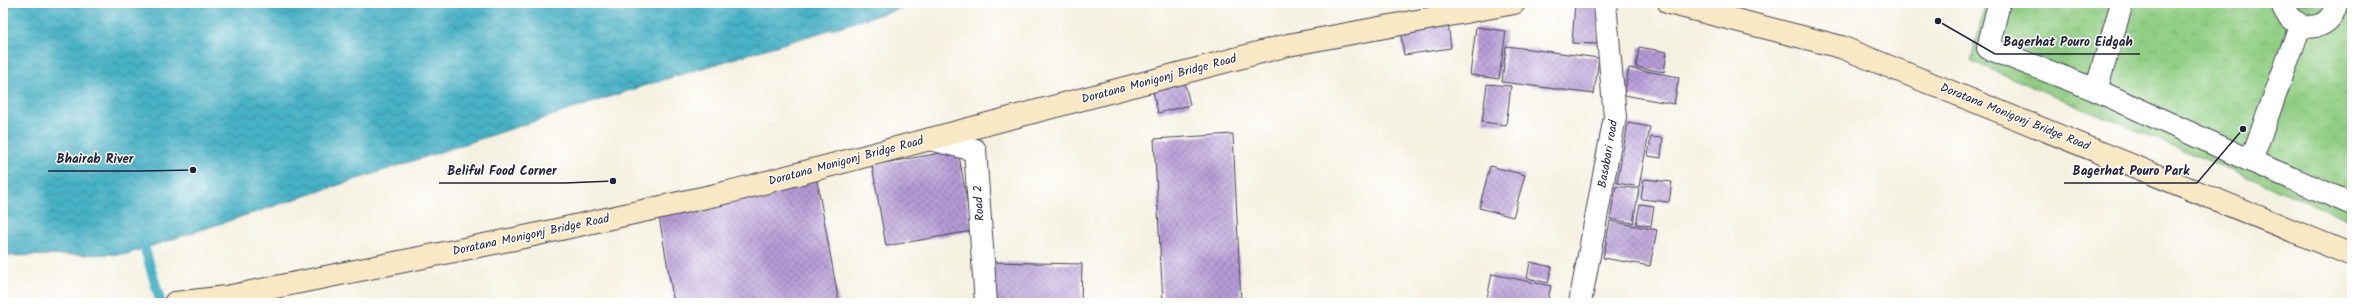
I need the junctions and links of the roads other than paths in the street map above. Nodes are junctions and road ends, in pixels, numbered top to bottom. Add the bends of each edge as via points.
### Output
1 (1514, 3) edge
2 (1605, 3) edge
3 (1670, 3) edge
4 (1999, 3) edge
5 (2122, 3) edge
6 (2282, 3) edge
7 (2341, 8) edge
8 (2300, 26) junction
9 (2096, 90) junction
10 (930, 139) junction
11 (2251, 161) junction
12 (2352, 204) edge
13 (2352, 255) edge
14 (175, 303) edge
15 (986, 303) edge
16 (1580, 303) edge

1 - 10 main road, Doratana Monigonj Bridge Road via 1288,45
2 - 16 street, Basabari road via 1615,117
3 - 13 main road, Doratana Monigonj Bridge Road via 1841,47
4 - 9 street via 1988,48
5 - 9 street
6 - 8 street via 2284,12
7 - 8 street via 2321,24 2311,27
8 - 11 street
9 - 11 street
10 - 14 main road, Doratana Monigonj Bridge Road via 729,192 226,297
10 - 15 street, Road 2 via 975,150
11 - 12 street

